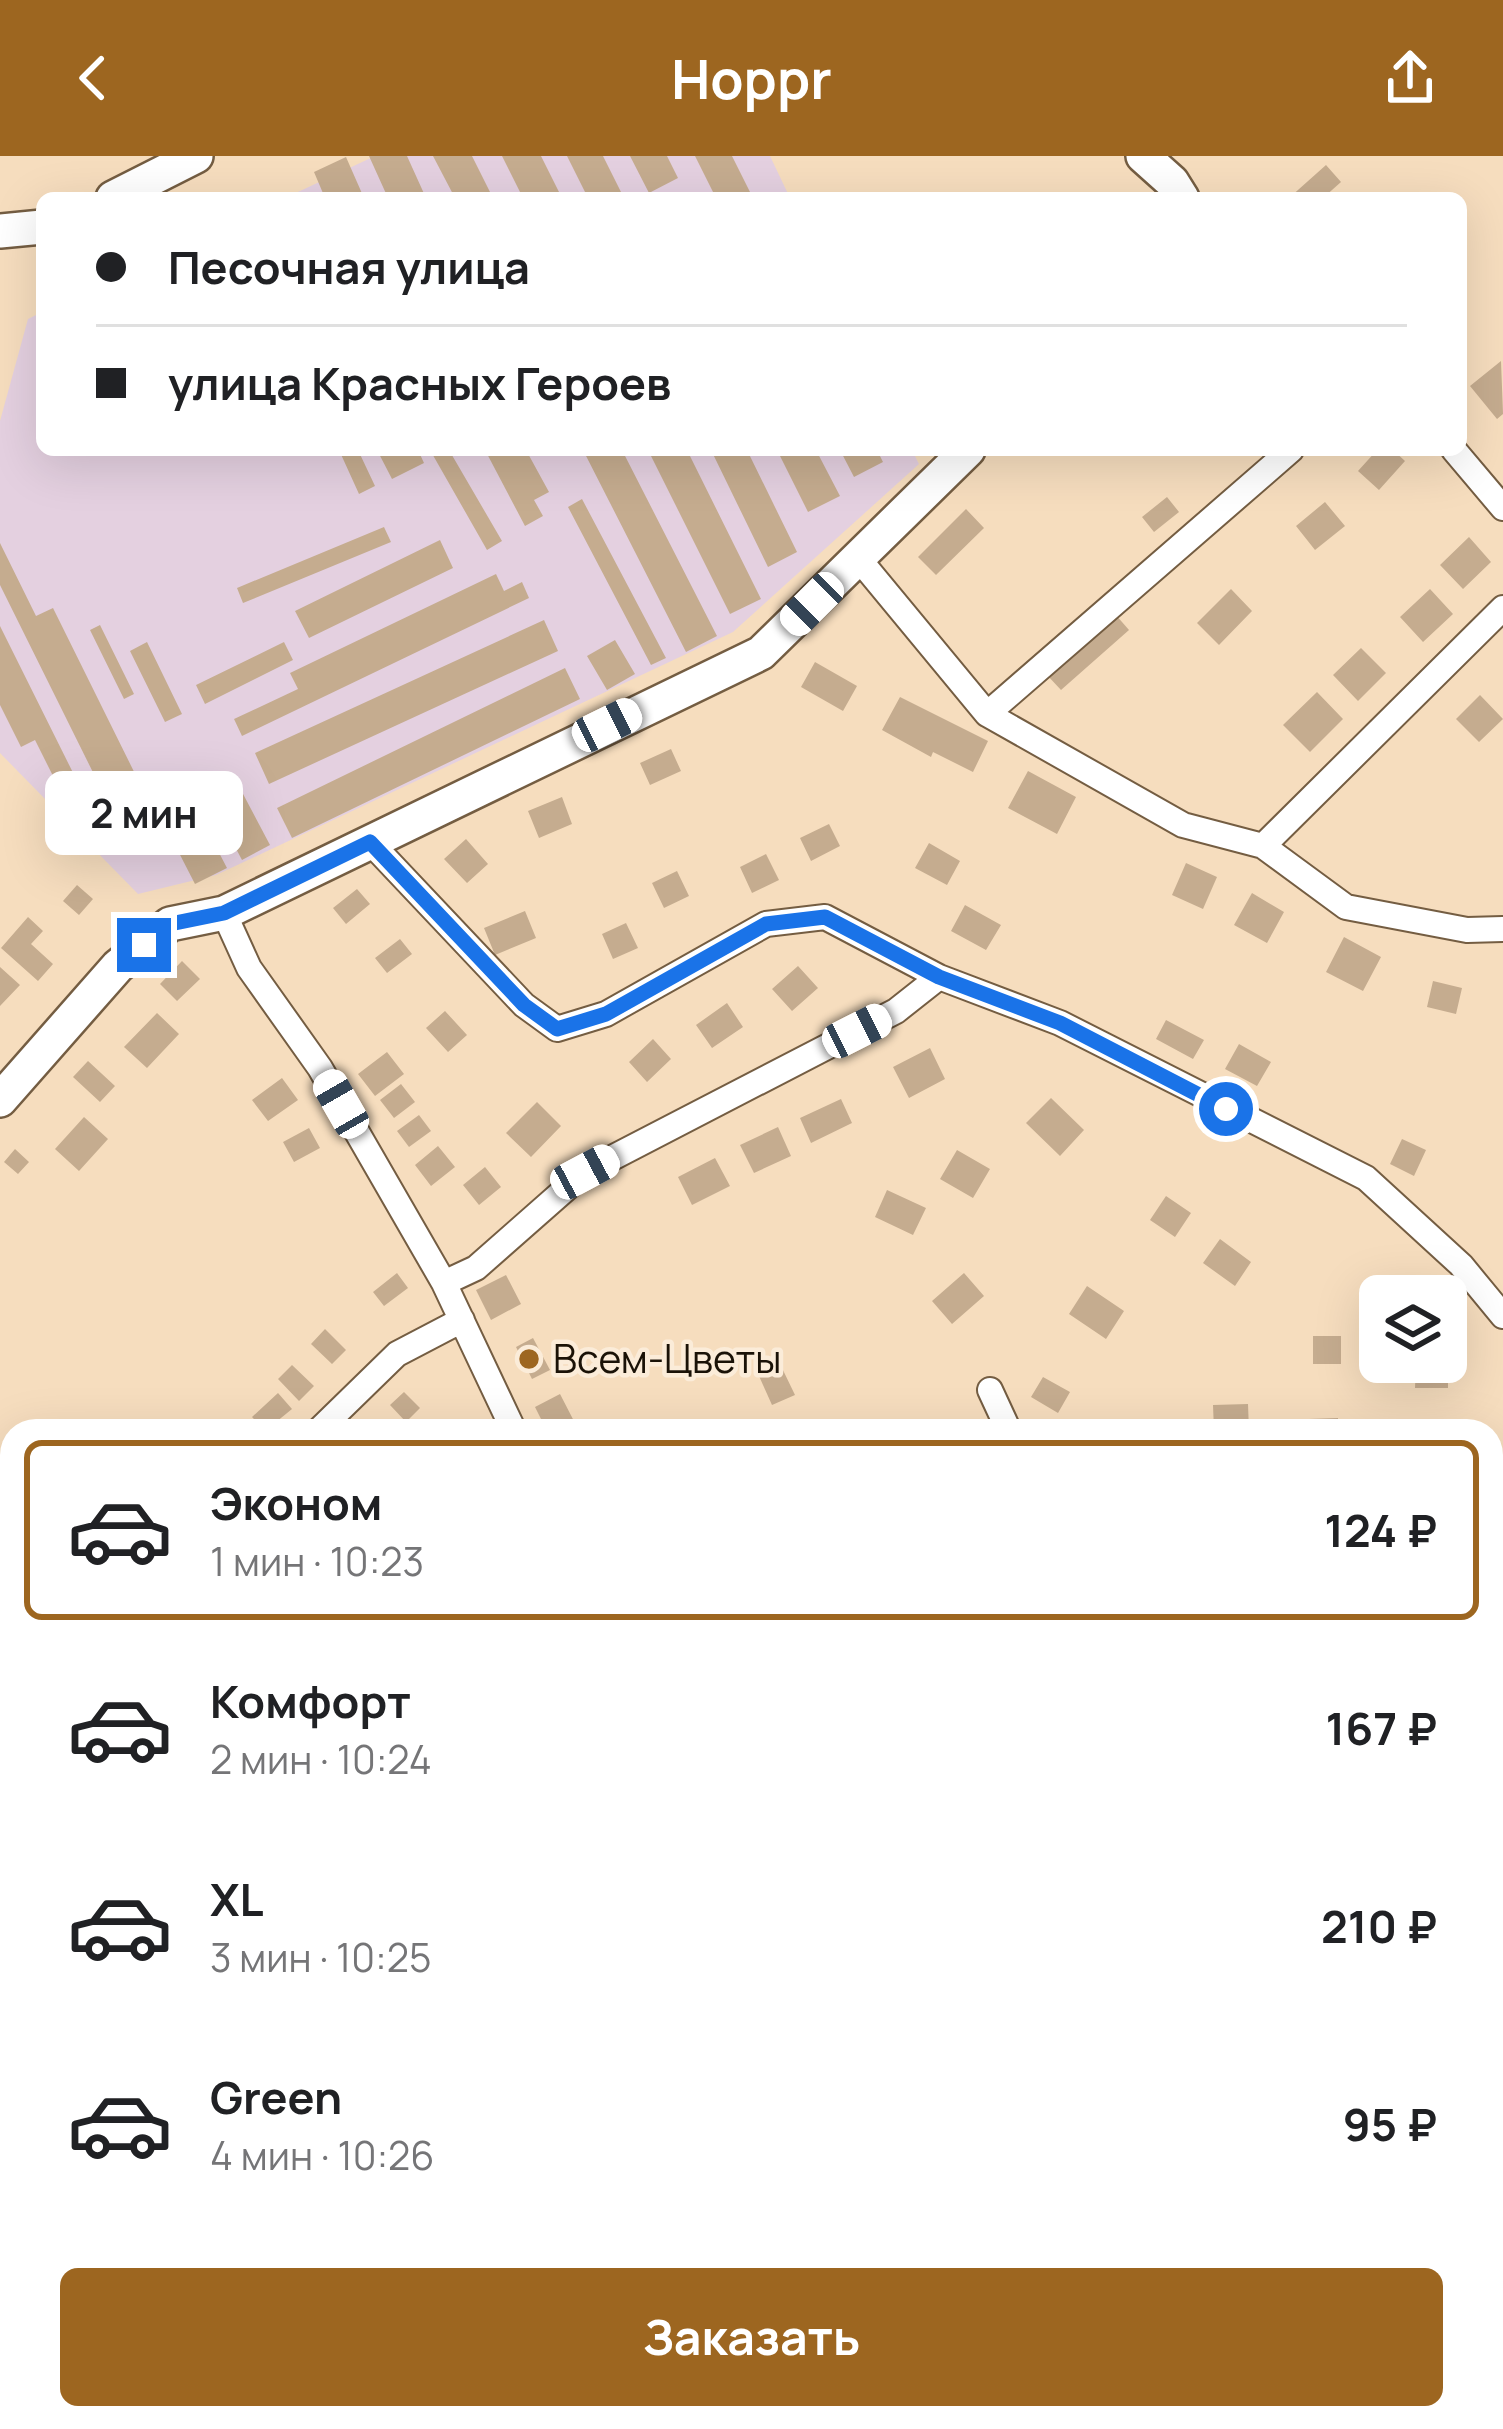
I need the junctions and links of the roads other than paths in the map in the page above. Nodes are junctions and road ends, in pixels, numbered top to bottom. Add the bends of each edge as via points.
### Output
1 (196, 156) edge
2 (1143, 156) edge
3 (145, 168) edge
4 (119, 192) edge
5 (1178, 192) edge
6 (36, 228) edge
7 (0, 231) edge
8 (962, 456) edge
9 (1284, 456) edge
10 (1459, 456) edge
11 (1503, 508) edge
12 (859, 558) junction
13 (1503, 608) edge
14 (987, 714) junction
15 (370, 842) junction
16 (1263, 846) junction
17 (224, 913) junction
18 (1503, 929) edge
19 (939, 977) junction
20 (0, 1100) edge
21 (444, 1283) junction
22 (1503, 1316) edge
23 (462, 1320) junction
24 (990, 1390) dead end
25 (330, 1419) edge
26 (508, 1419) edge
27 (1003, 1419) edge

1 - 3 main road
2 - 5 main road
3 - 4 main road
6 - 7 main road
8 - 12 main road
9 - 14 street
10 - 11 street
12 - 14 street
12 - 15 main road via 761,653
13 - 16 street
14 - 16 street via 1183,825
15 - 17 main road
15 - 19 street via 524,1005 557,1029 606,1014 766,924 825,917
16 - 18 street via 1346,907
17 - 20 main road via 170,924 118,966
17 - 21 street via 249,968 320,1068
19 - 21 street via 896,1011 585,1172 476,1268
19 - 22 street via 1060,1023 1366,1178 1461,1265
21 - 23 street
23 - 25 street via 397,1354
23 - 26 street
24 - 27 street

